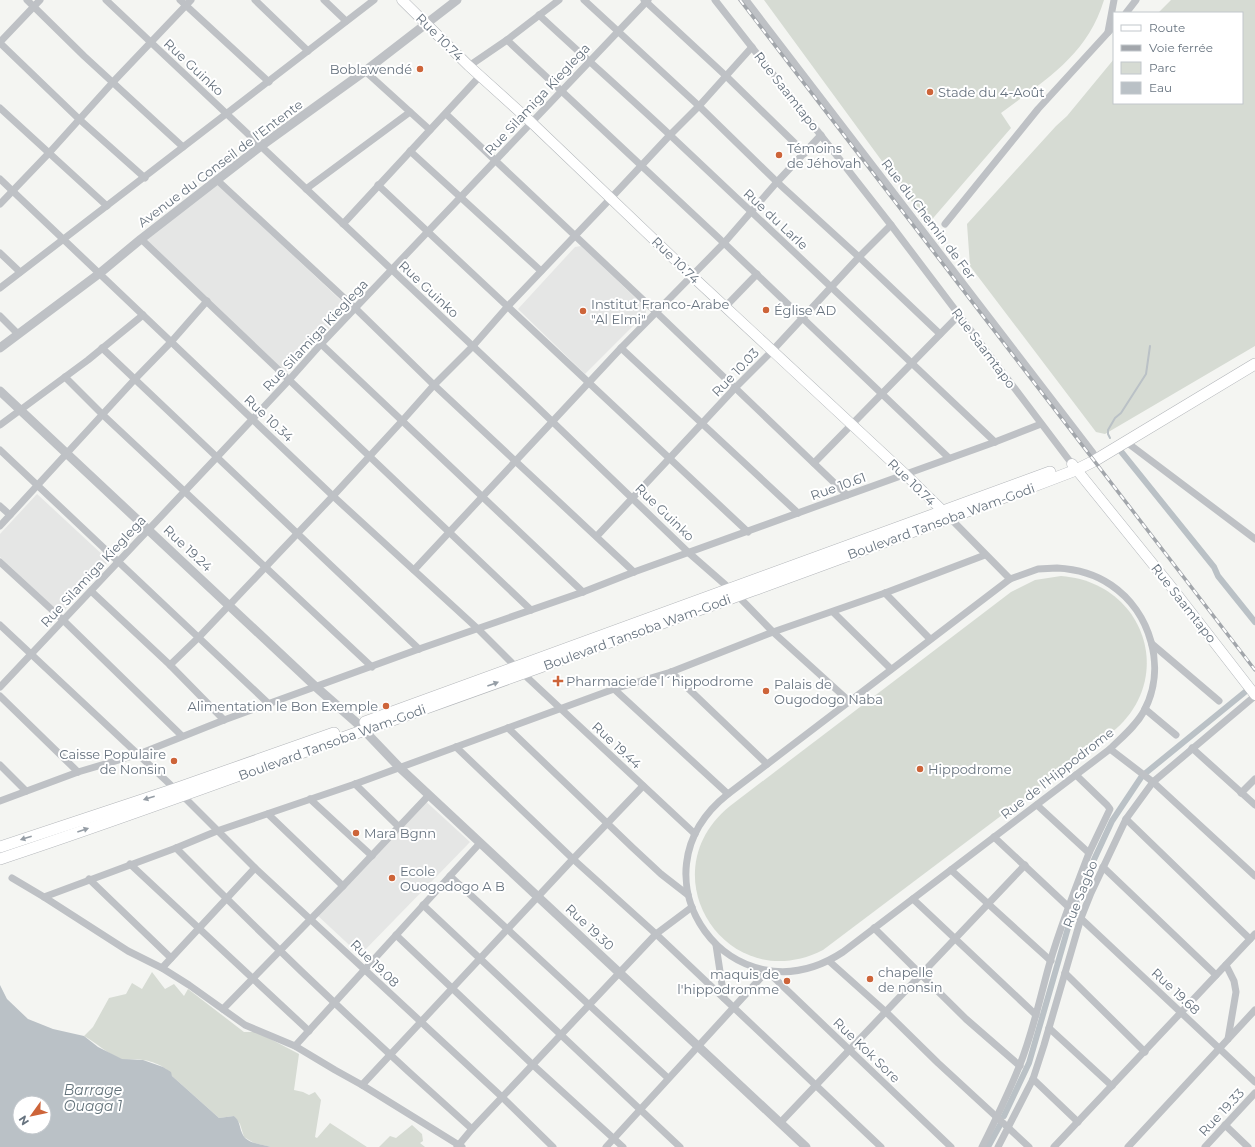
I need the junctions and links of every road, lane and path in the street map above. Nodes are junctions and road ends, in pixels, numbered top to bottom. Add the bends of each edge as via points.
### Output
1 (27, 0) edge
2 (40, 0) edge
3 (106, 0) edge
4 (255, 0) edge
5 (324, 0) edge
6 (374, 0) edge
7 (402, 0) edge
8 (457, 0) edge
9 (559, 0) edge
10 (584, 0) edge
11 (716, 0) edge
12 (746, 0) edge
13 (1114, 0) edge
14 (1136, 0) edge
15 (646, 1) edge
16 (186, 2) edge
17 (34, 7) junction
18 (1127, 12) edge
19 (539, 15) junction
20 (346, 21) junction
21 (427, 24) junction
22 (1113, 27) edge
23 (618, 32) junction
24 (1108, 33) junction
25 (507, 40) junction
26 (0, 42) edge
27 (150, 42) junction
28 (752, 47) junction
29 (308, 51) junction
30 (588, 61) junction
31 (469, 66) junction
32 (365, 71) junction
33 (480, 76) junction
34 (726, 76) junction
35 (113, 82) junction
36 (269, 82) junction
37 (561, 90) junction
38 (699, 106) junction
39 (0, 108) edge
40 (410, 112) junction
41 (227, 114) junction
42 (446, 114) junction
43 (79, 119) junction
44 (531, 122) junction
45 (430, 130) junction
46 (670, 135) junction
47 (821, 136) junction
48 (261, 146) junction
49 (183, 147) junction
50 (410, 151) junction
51 (805, 153) junction
52 (49, 154) junction
53 (495, 160) junction
54 (641, 166) junction
55 (144, 178) junction
56 (0, 179) edge
57 (217, 180) junction
58 (777, 182) junction
59 (378, 185) junction
60 (306, 189) junction
61 (13, 190) junction
62 (461, 197) junction
63 (611, 198) junction
64 (0, 204) edge
65 (107, 206) junction
66 (751, 212) junction
67 (343, 224) junction
68 (945, 224) dead end
69 (891, 225) junction
70 (428, 232) junction
71 (575, 236) junction
72 (141, 238) junction
73 (64, 239) junction
74 (724, 243) junction
75 (0, 252) edge
76 (859, 257) junction
77 (391, 270) junction
78 (541, 271) junction
79 (20, 272) junction
80 (100, 273) junction
81 (757, 274) junction
82 (692, 276) junction
83 (831, 286) junction
84 (0, 288) edge
85 (207, 302) junction
86 (508, 306) junction
87 (725, 307) junction
88 (355, 308) junction
89 (656, 312) junction
90 (143, 315) junction
91 (959, 315) junction
92 (0, 316) edge
93 (802, 318) junction
94 (18, 334) junction
95 (940, 334) junction
96 (171, 342) junction
97 (321, 344) junction
98 (472, 346) junction
99 (0, 348) edge
100 (102, 348) junction
101 (621, 348) junction
102 (772, 351) junction
103 (1255, 355) edge
104 (912, 363) junction
105 (1255, 364) edge
106 (65, 377) junction
107 (135, 379) junction
108 (289, 380) junction
109 (588, 383) junction
110 (434, 385) junction
111 (735, 388) junction
112 (0, 391) edge
113 (882, 394) junction
114 (19, 409) junction
115 (103, 415) junction
116 (252, 419) junction
117 (402, 421) junction
118 (552, 421) junction
119 (702, 423) junction
120 (1041, 424) junction
121 (0, 425) edge
122 (852, 426) junction
123 (1126, 441) junction
124 (995, 442) junction
125 (0, 450) edge
126 (66, 453) junction
127 (1093, 453) junction
128 (369, 456) junction
129 (217, 457) junction
130 (669, 458) junction
131 (949, 458) junction
132 (516, 461) junction
133 (814, 464) junction
134 (1074, 467) junction
135 (905, 474) junction
136 (37, 487) junction
137 (185, 491) junction
138 (847, 495) junction
139 (333, 496) junction
140 (484, 496) junction
141 (632, 498) junction
142 (0, 506) edge
143 (798, 513) junction
144 (10, 515) junction
145 (947, 515) junction
146 (0, 526) edge
147 (148, 529) junction
148 (449, 532) junction
149 (748, 532) junction
150 (298, 533) junction
151 (596, 536) junction
152 (1255, 539) edge
153 (688, 552) junction
154 (985, 555) junction
155 (0, 562) edge
156 (118, 562) junction
157 (265, 567) junction
158 (414, 570) junction
159 (634, 572) junction
160 (1010, 579) junction
161 (91, 591) junction
162 (583, 592) junction
163 (734, 592) junction
164 (885, 593) junction
165 (228, 605) junction
166 (531, 610) junction
167 (833, 612) junction
168 (63, 620) junction
169 (0, 625) edge
170 (478, 629) junction
171 (773, 632) junction
172 (198, 638) junction
173 (930, 639) junction
174 (1152, 644) junction
175 (419, 649) junction
176 (31, 654) junction
177 (170, 665) junction
178 (372, 667) junction
179 (891, 669) junction
180 (519, 670) junction
181 (671, 672) junction
182 (0, 687) edge
183 (316, 687) junction
184 (614, 689) junction
185 (1255, 695) edge
186 (0, 696) edge
187 (849, 701) junction
188 (1219, 701) dead end
189 (269, 704) junction
190 (561, 709) junction
191 (1145, 709) junction
192 (224, 720) junction
193 (361, 727) junction
194 (508, 728) junction
195 (1176, 735) dead end
196 (182, 736) junction
197 (456, 747) junction
198 (1192, 748) junction
199 (1110, 749) junction
200 (139, 754) junction
201 (767, 764) junction
202 (0, 765) edge
203 (400, 768) junction
204 (78, 772) junction
205 (1076, 775) junction
206 (1255, 779) edge
207 (1153, 782) junction
208 (355, 784) junction
209 (643, 786) junction
210 (26, 791) junction
211 (179, 792) junction
212 (1241, 793) junction
213 (728, 794) junction
214 (429, 795) junction
215 (310, 799) junction
216 (0, 801) edge
217 (1037, 805) junction
218 (1255, 805) edge
219 (268, 814) junction
220 (1126, 819) junction
221 (607, 823) junction
222 (398, 826) junction
223 (217, 831) junction
224 (695, 834) junction
225 (994, 837) junction
226 (480, 843) junction
227 (0, 846) edge
228 (176, 848) junction
229 (20, 852) junction
230 (1089, 853) junction
231 (372, 856) junction
232 (0, 859) edge
233 (572, 859) junction
234 (130, 864) junction
235 (1025, 865) junction
236 (0, 866) edge
237 (1103, 867) junction
238 (256, 868) junction
239 (951, 870) junction
240 (450, 876) junction
241 (1255, 876) edge
242 (12, 878) dead end
243 (89, 879) junction
244 (344, 886) junction
245 (688, 895) junction
246 (44, 896) junction
247 (538, 896) junction
248 (226, 899) junction
249 (913, 899) junction
250 (989, 904) junction
251 (423, 906) junction
252 (1069, 906) junction
253 (692, 907) junction
254 (311, 918) junction
255 (1081, 918) junction
256 (199, 928) junction
257 (874, 928) junction
258 (507, 929) junction
259 (656, 934) junction
260 (396, 935) junction
261 (1253, 936) edge
262 (955, 939) junction
263 (716, 944) junction
264 (279, 951) junction
265 (171, 958) junction
266 (480, 959) junction
267 (829, 961) junction
268 (1051, 961) junction
269 (1226, 965) junction
270 (162, 968) junction
271 (364, 970) junction
272 (767, 971) junction
273 (619, 972) junction
274 (1065, 973) junction
275 (921, 974) junction
276 (1216, 975) junction
277 (253, 979) junction
278 (452, 988) junction
279 (724, 998) junction
280 (334, 1003) junction
281 (589, 1005) junction
282 (734, 1008) junction
283 (224, 1009) junction
284 (1255, 1010) edge
285 (886, 1012) junction
286 (1181, 1012) junction
287 (1036, 1015) junction
288 (420, 1022) junction
289 (1049, 1028) junction
290 (309, 1031) junction
291 (561, 1035) junction
292 (1228, 1039) junction
293 (295, 1046) junction
294 (698, 1046) junction
295 (1220, 1048) junction
296 (849, 1050) junction
297 (1145, 1052) junction
298 (389, 1055) junction
299 (533, 1065) junction
300 (1020, 1066) junction
301 (668, 1078) junction
302 (1032, 1079) junction
303 (1255, 1082) edge
304 (362, 1085) junction
305 (816, 1085) junction
306 (1112, 1086) junction
307 (1255, 1093) edge
308 (502, 1097) junction
309 (640, 1109) junction
310 (997, 1117) junction
311 (1078, 1122) junction
312 (780, 1123) junction
313 (1225, 1125) junction
314 (1009, 1128) junction
315 (472, 1129) junction
316 (613, 1138) junction
317 (459, 1146) edge
318 (553, 1147) edge
319 (606, 1147) edge
320 (623, 1147) edge
321 (680, 1147) edge
322 (806, 1147) edge
323 (881, 1147) edge
324 (951, 1147) edge
325 (982, 1147) edge
326 (998, 1147) edge
327 (1029, 1147) edge
328 (1054, 1147) edge
329 (1128, 1147) edge
330 (1204, 1147) edge
331 (1248, 1147) edge

1 - 17 street
2 - 17 street
3 - 27 street, Rue Guinko
4 - 29 street
5 - 20 street
6 - 20 street
7 - 21 main road, Rue 10.74
8 - 21 street, Avenue du Conseil de l'Entente
9 - 19 street
10 - 23 street
11 - 28 street, Rue Saamtapo
12 - 127 street, Rue du Chemin de Fer
13 - 24 street
14 - 18 street
15 - 23 street, Rue Silamiga Kieglega
15 - 34 street
16 - 27 street
16 - 36 street
17 - 26 street
17 - 35 street
19 - 25 street
19 - 30 street, Rue du Larle
20 - 29 street
21 - 31 main road, Rue 10.74
21 - 32 street, Avenue du Conseil de l'Entente
22 - 24 street
23 - 30 street, Rue Silamiga Kieglega
23 - 38 street
24 - 68 street via 1038,109
25 - 31 street
25 - 37 street
26 - 43 street
27 - 35 street
27 - 41 street, Rue Guinko
28 - 34 street
28 - 47 street, Rue Saamtapo
29 - 36 street
30 - 37 street, Rue Silamiga Kieglega
30 - 46 street, Rue du Larle
31 - 33 main road, Rue 10.74
32 - 40 street
32 - 48 street, Avenue du Conseil de l'Entente
33 - 42 street
33 - 44 main road, Rue 10.74
34 - 38 street
34 - 51 street
35 - 43 street
35 - 49 street
36 - 41 street
37 - 44 street, Rue Silamiga Kieglega
37 - 54 street
38 - 46 street
38 - 58 street
39 - 52 street
40 - 45 street
40 - 60 street
41 - 48 street, Rue Guinko
41 - 49 street
42 - 45 street
42 - 53 street
43 - 52 street
43 - 55 street
44 - 53 street, Rue Silamiga Kieglega
44 - 63 main road, Rue 10.74
45 - 50 street
46 - 54 street
46 - 66 street, Rue du Larle
47 - 51 street
47 - 69 street, Rue Saamtapo
48 - 57 street, Avenue du Conseil de l'Entente
48 - 60 street, Rue Guinko
49 - 55 street
50 - 59 street
50 - 62 street
51 - 58 street
52 - 61 street
52 - 65 street
53 - 62 street, Rue Silamiga Kieglega
53 - 71 street
54 - 63 street
54 - 74 street
55 - 65 street
56 - 61 street, Rue 10.34
57 - 72 street, Avenue du Conseil de l'Entente
57 - 88 street
58 - 66 street
58 - 76 street
59 - 67 street
59 - 70 street
60 - 67 street, Rue Guinko
61 - 64 street
61 - 73 street, Rue 10.34
62 - 70 street, Rue Silamiga Kieglega
62 - 78 street
63 - 71 street
63 - 82 main road, Rue 10.74
65 - 73 street
66 - 74 street
66 - 83 street, Rue du Larle
67 - 77 street, Rue Guinko
69 - 76 street, Rue 10.03
69 - 91 street, Rue Saamtapo
70 - 77 street, Rue Silamiga Kieglega
70 - 86 street
71 - 78 street
71 - 89 street
72 - 80 street, Avenue du Conseil de l'Entente
72 - 85 street
73 - 79 street
73 - 80 street, Rue 10.34
74 - 81 street
74 - 82 street
75 - 79 street
76 - 83 street, Rue 10.03
76 - 95 street
77 - 88 street, Rue Silamiga Kieglega
77 - 98 street, Rue Guinko
78 - 86 street
79 - 84 street
80 - 90 street, Rue 10.34
80 - 94 street, Avenue du Conseil de l'Entente
81 - 87 street
81 - 93 street
82 - 87 main road, Rue 10.74
82 - 89 street
83 - 93 street, Rue 10.03
83 - 104 street, Rue du Larle
85 - 96 street
85 - 108 street
86 - 98 street
86 - 109 street
87 - 102 main road, Rue 10.74
88 - 97 street, Rue Silamiga Kieglega
88 - 110 street
89 - 101 street
89 - 111 street
90 - 96 street, Rue 10.34
90 - 100 street
91 - 95 street
91 - 120 street, Rue Saamtapo
92 - 94 street
93 - 102 street, Rue 10.03
93 - 113 street
94 - 99 street, Avenue du Conseil de l'Entente
95 - 104 street
96 - 107 street
96 - 116 street, Rue 10.34
97 - 108 street, Rue Silamiga Kieglega
97 - 117 street
98 - 110 street
98 - 118 street, Rue Guinko
100 - 106 street
100 - 107 street
101 - 109 street
101 - 119 street
102 - 111 street, Rue 10.03
102 - 122 main road, Rue 10.74
103 - 127 main road, Boulevard Tansoba Wam-Godi
104 - 113 street
104 - 124 street, Rue du Larle
105 - 123 main road, Boulevard Tansoba Wam-Godi
106 - 114 street
106 - 115 street
107 - 115 street
107 - 129 street
108 - 116 street, Rue Silamiga Kieglega
108 - 128 street
109 - 118 street
109 - 130 street
110 - 117 street
110 - 132 street
111 - 119 street, Rue 10.03
111 - 133 street
112 - 114 street, Rue 19.24
113 - 122 street
113 - 131 street
114 - 121 street
114 - 126 street, Rue 19.24
115 - 126 street
115 - 137 street
116 - 129 street, Rue Silamiga Kieglega
116 - 139 street, Rue 10.34
117 - 128 street
117 - 140 street
118 - 132 street
118 - 141 street, Rue Guinko
119 - 130 street, Rue 10.03
119 - 143 street
120 - 124 street, Rue 10.61
120 - 134 street, Rue Saamtapo
122 - 133 street
122 - 135 main road, Rue 10.74
123 - 134 main road, Boulevard Tansoba Wam-Godi
123 - 152 street
124 - 131 street, Rue 10.61
125 - 136 street
126 - 136 street
126 - 147 street, Rue 19.24
127 - 134 main road, Boulevard Tansoba Wam-Godi
128 - 139 street
128 - 148 street
129 - 137 street, Rue Silamiga Kieglega
129 - 150 street
130 - 141 street, Rue 10.03
130 - 149 street
131 - 135 street, Rue 10.61
132 - 140 street
132 - 151 street
133 - 138 street
134 - 145 main road, Boulevard Tansoba Wam-Godi
134 - 185 main road, Rue Saamtapo
135 - 138 street, Rue 10.61
135 - 145 main road, Rue 10.74
136 - 144 street
136 - 156 street
137 - 147 street, Rue Silamiga Kieglega
137 - 157 street
138 - 143 street, Rue 10.61
139 - 150 street
139 - 158 street, Rue 10.34
140 - 148 street
140 - 162 street
141 - 151 street, Rue 10.03
141 - 153 street, Rue Guinko
142 - 144 street
143 - 149 street, Rue 10.61
144 - 146 street
145 - 154 street
145 - 163 main road, Boulevard Tansoba Wam-Godi
147 - 156 street, Rue Silamiga Kieglega
147 - 165 street, Rue 19.24
148 - 158 street
148 - 166 street
149 - 153 street, Rue 10.61
150 - 157 street
150 - 175 street
151 - 159 street
153 - 159 street, Rue 10.61
153 - 163 street, Rue Guinko
154 - 160 street
154 - 164 street
155 - 168 street
156 - 161 street, Rue Silamiga Kieglega
156 - 172 street
157 - 165 street
157 - 178 street
158 - 170 street, Rue 10.34
159 - 162 street, Rue 10.61
160 - 173 street, Rue de l'Hippodrome
160 - 174 street, Rue de l'Hippodrome via 1038,569 1057,568 1076,570 1094,576 1111,585 1133,605
161 - 168 street, Rue Silamiga Kieglega
161 - 177 street
162 - 166 street, Rue 10.61
163 - 171 street, Rue Guinko
163 - 180 main road, Boulevard Tansoba Wam-Godi
164 - 167 street
164 - 173 street
165 - 172 street
165 - 183 street, Rue 19.24
166 - 170 street, Rue 10.61
167 - 171 street
167 - 179 street
168 - 176 street, Rue Silamiga Kieglega
168 - 196 street
169 - 176 street, Rue 19.08
170 - 175 street, Rue 10.61
170 - 180 street, Rue 10.34
171 - 181 street
171 - 187 street, Rue Guinko
172 - 177 street
172 - 189 street
173 - 179 street, Rue de l'Hippodrome
174 - 188 street
174 - 191 street, Rue de l'Hippodrome via 1154,677
175 - 178 street, Rue 10.61
176 - 182 street, Rue Silamiga Kieglega
176 - 200 street, Rue 19.08
177 - 192 street
178 - 183 street, Rue 10.61
179 - 187 street, Rue de l'Hippodrome
180 - 190 street, Rue 19.44
180 - 193 main road, Boulevard Tansoba Wam-Godi
181 - 184 street
181 - 201 street
183 - 189 street, Rue 10.61
183 - 193 street, Rue 19.24
184 - 190 street
184 - 213 street
185 - 198 street, Rue Sagbo
186 - 204 street
187 - 201 street, Rue de l'Hippodrome
189 - 192 street, Rue 10.61
190 - 194 street
190 - 209 street, Rue 19.44
191 - 195 street
191 - 199 street, Rue de l'Hippodrome via 1137,722
192 - 196 street, Rue 10.61
193 - 203 street, Rue 19.30
193 - 211 main road, Boulevard Tansoba Wam-Godi
194 - 197 street
194 - 221 street
196 - 200 street, Rue 10.61
197 - 203 street
197 - 233 street
198 - 207 street, Rue Sagbo
198 - 212 street
199 - 205 street, Rue de l'Hippodrome
199 - 207 street
200 - 204 street, Rue 10.61
200 - 211 street, Rue 19.08
201 - 213 street, Rue de l'Hippodrome
202 - 210 street
203 - 208 street
203 - 214 street, Rue 19.30
204 - 210 street, Rue 10.61
205 - 217 street, Rue de l'Hippodrome
205 - 230 street via 1110,809
206 - 212 street
207 - 220 street, Rue Sagbo
207 - 241 street
208 - 215 street
208 - 222 street
209 - 221 street
209 - 224 street, Rue 19.44
210 - 216 street, Rue 10.61
211 - 223 street, Rue 19.08
211 -> 227 main road, Boulevard Tansoba Wam-Godi
229 -> 211 main road, Boulevard Tansoba Wam-Godi
212 - 218 street
213 - 224 street, Rue de l'Hippodrome via 705,816
214 - 222 street
214 - 226 street, Rue 19.30
215 - 219 street
215 - 231 street
217 - 225 street, Rue de l'Hippodrome
217 - 230 street
219 - 223 street
219 - 244 street
220 - 237 street, Rue Sagbo
220 - 261 street
221 - 233 street
221 - 245 street via 661,874
222 - 231 street
223 - 228 street
223 - 238 street, Rue 19.08
224 - 245 street, Rue de l'Hippodrome via 687,860
225 - 235 street, Rue 19.68
225 - 239 street, Rue de l'Hippodrome
226 - 240 street
226 - 247 street, Rue 19.30
228 - 234 street
228 - 248 street
229 - 232 main road, Boulevard Tansoba Wam-Godi
229 - 236 main road
230 - 252 street
231 - 244 street
233 - 247 street
233 - 259 street
234 - 243 street
234 - 256 street
235 - 250 street
235 - 252 street, Rue 19.68
237 - 255 street, Rue Sagbo
237 - 276 street
238 - 248 street
238 - 254 street, Rue 19.08
239 - 249 street, Rue de l'Hippodrome
239 - 250 street
240 - 251 street
240 - 258 street
242 - 246 street
243 - 246 street
243 - 265 street
244 - 254 street
245 - 253 street, Rue de l'Hippodrome
246 - 270 street via 128,950
247 - 258 street
247 - 273 street, Rue 19.30
248 - 256 street
248 - 264 street
249 - 257 street, Rue de l'Hippodrome
249 - 262 street
250 - 262 street
250 - 268 street
251 - 260 street
251 - 266 street
252 - 255 street, Rue 19.68
252 - 268 street
253 - 259 street
253 - 263 street, Rue de l'Hippodrome via 700,924
254 - 264 street
254 - 271 street, Rue 19.08
255 - 274 street, Rue Sagbo
255 - 286 street, Rue 19.68
256 - 265 street
256 - 277 street
257 - 267 street, Rue de l'Hippodrome
257 - 275 street
258 - 266 street
258 - 281 street
259 - 273 street
259 - 279 street
260 - 271 street
260 - 278 street
261 - 269 street
262 - 275 street
262 - 287 street
263 - 272 street, Rue de l'Hippodrome via 742,962
263 - 279 street
264 - 277 street
264 - 280 street
265 - 270 street
266 - 278 street
266 - 291 street
267 - 272 street, Rue de l'Hippodrome via 797,971
267 - 285 street
268 - 287 street
269 - 276 street
269 - 292 street via 1236,992
270 - 283 street
271 - 280 street
271 - 288 street, Rue 19.08
272 - 282 street
272 - 296 street, Rue Kok Sore
273 - 281 street
273 - 294 street, Rue 19.30
274 - 289 street, Rue Sagbo
274 - 297 street
275 - 285 street
275 - 300 street via 966,1019
276 - 286 street
277 - 283 street
277 - 290 street
278 - 288 street
278 - 299 street
279 - 282 street
280 - 290 street
280 - 298 street
281 - 291 street
281 - 301 street
282 - 294 street
282 - 305 street
283 - 293 street via 245,1025
284 - 292 street
285 - 296 street
285 - 310 street
286 - 295 street, Rue 19.68
286 - 297 street
287 - 300 street
288 - 298 street
288 - 308 street, Rue 19.08
289 - 302 street, Rue Sagbo
289 - 306 street
290 - 293 street
291 - 299 street
291 - 309 street
292 - 295 street
293 - 304 street
294 - 301 street
294 - 312 street, Rue 19.30
295 - 303 street, Rue 19.68
295 - 329 street
296 - 305 street
296 - 324 street, Rue Kok Sore
297 - 306 street
298 - 304 street
298 - 315 street
299 - 308 street
299 - 316 street
300 - 310 street
301 - 309 street
302 - 311 street
302 - 314 street, Rue Sagbo
304 - 317 street
305 - 312 street
305 - 323 street
306 - 311 street
307 - 313 street, Rue 19.33
308 - 315 street
308 - 318 street, Rue 19.08
309 - 316 street
309 - 321 street
310 - 314 street
310 - 325 street
311 - 328 street
312 - 322 street, Rue 19.30
313 - 330 street, Rue 19.33
313 - 331 street
314 - 326 street, Rue Sagbo
314 - 327 street
315 - 317 street
316 - 319 street
316 - 320 street

